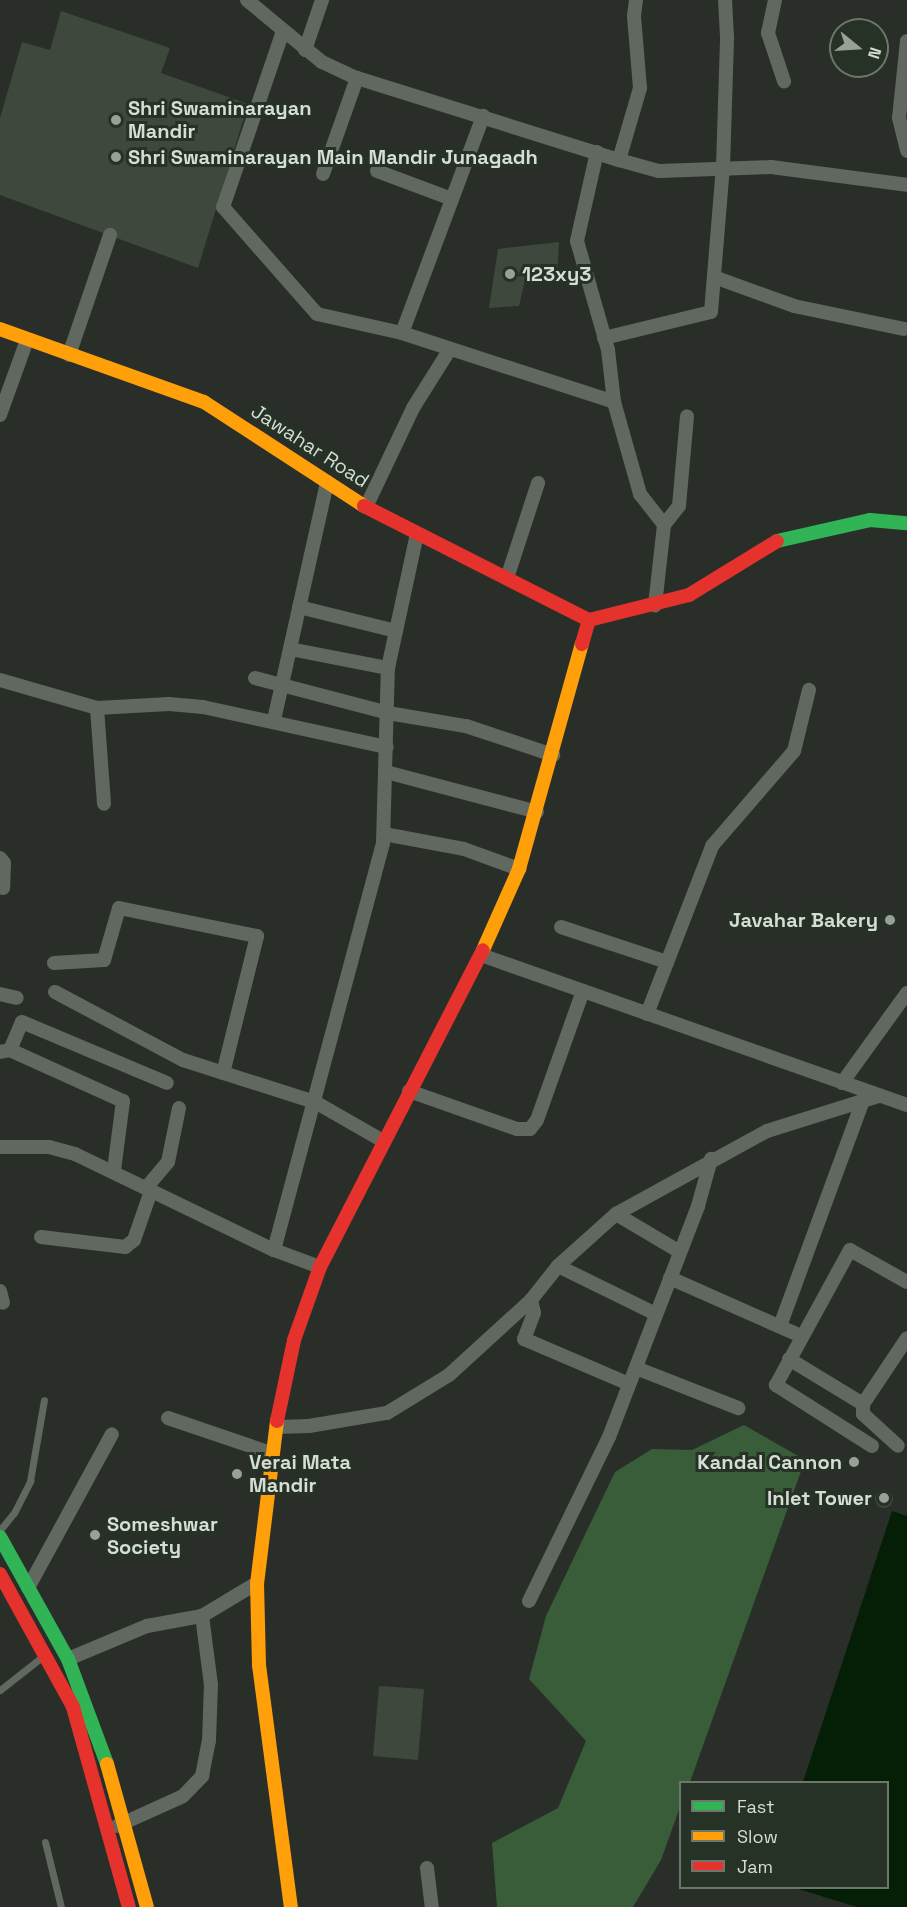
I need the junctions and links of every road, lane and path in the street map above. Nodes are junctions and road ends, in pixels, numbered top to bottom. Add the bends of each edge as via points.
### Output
1 (322, 0) edge
2 (636, 0) edge
3 (725, 0) edge
4 (775, 0) edge
5 (253, 3) edge
6 (283, 31) junction
7 (907, 41) edge
8 (305, 50) junction
9 (357, 78) junction
10 (784, 81) dead end
11 (483, 116) junction
12 (907, 151) edge
13 (597, 153) junction
14 (619, 160) junction
15 (723, 167) junction
16 (377, 171) dead end
17 (323, 174) dead end
18 (907, 185) edge
19 (452, 199) junction
20 (110, 235) dead end
21 (714, 276) junction
22 (0, 329) edge
23 (904, 329) dead end
24 (402, 333) junction
25 (604, 338) junction
26 (27, 340) junction
27 (450, 349) junction
28 (69, 355) junction
29 (614, 402) junction
30 (0, 415) edge
31 (687, 416) dead end
32 (327, 482) junction
33 (538, 483) dead end
34 (366, 507) junction
35 (907, 523) edge
36 (664, 525) junction
37 (417, 534) junction
38 (507, 578) junction
39 (655, 605) junction
40 (299, 607) junction
41 (589, 620) junction
42 (396, 632) junction
43 (290, 649) junction
44 (388, 668) junction
45 (255, 678) dead end
46 (0, 680) edge
47 (282, 684) junction
48 (809, 690) dead end
49 (97, 708) junction
50 (388, 713) junction
51 (274, 720) junction
52 (387, 747) junction
53 (553, 755) junction
54 (386, 772) junction
55 (104, 804) dead end
56 (537, 812) junction
57 (384, 834) junction
58 (0, 858) edge
59 (519, 869) junction
60 (3, 888) dead end
61 (561, 927) dead end
62 (481, 955) junction
63 (667, 962) junction
64 (54, 963) dead end
65 (583, 991) junction
66 (55, 992) dead end
67 (907, 993) edge
68 (0, 994) edge
69 (17, 998) dead end
70 (647, 1014) junction
71 (5, 1051) edge
72 (223, 1073) junction
73 (167, 1083) dead end
74 (842, 1083) junction
75 (410, 1090) junction
76 (879, 1096) junction
77 (863, 1101) junction
78 (315, 1102) junction
79 (907, 1105) edge
80 (179, 1108) dead end
81 (383, 1141) junction
82 (0, 1147) edge
83 (711, 1159) junction
84 (114, 1170) junction
85 (149, 1190) junction
86 (616, 1214) junction
87 (41, 1237) dead end
88 (274, 1250) junction
89 (681, 1252) junction
90 (558, 1266) junction
91 (320, 1267) junction
92 (670, 1278) junction
93 (907, 1282) edge
94 (531, 1300) junction
95 (656, 1314) junction
96 (780, 1326) junction
97 (801, 1335) junction
98 (907, 1338) edge
99 (789, 1359) junction
100 (636, 1368) junction
101 (629, 1384) junction
102 (45, 1400) dead end
103 (863, 1404) junction
104 (738, 1408) dead end
105 (168, 1418) dead end
106 (277, 1426) junction
107 (112, 1434) dead end
108 (872, 1446) dead end
109 (898, 1446) dead end
110 (271, 1453) junction
111 (0, 1530) edge
112 (0, 1537) edge
113 (0, 1574) edge
114 (257, 1582) junction
115 (28, 1588) junction
116 (529, 1601) dead end
117 (202, 1616) junction
118 (45, 1654) junction
119 (68, 1659) junction
120 (0, 1690) edge
121 (79, 1705) junction
122 (125, 1823) junction
123 (109, 1829) junction
124 (45, 1842) dead end
125 (427, 1868) dead end
126 (61, 1907) edge
127 (129, 1907) edge
128 (147, 1907) edge
129 (291, 1907) edge
130 (432, 1907) edge

1 - 8 street
2 - 14 street via 640,88
3 - 15 street
4 - 10 street via 768,33
5 - 6 street
6 - 8 street
6 - 24 street via 223,207 317,314
7 - 12 street via 899,118
8 - 9 street
9 - 11 street
9 - 17 street
11 - 13 street
11 - 19 street
13 - 14 street
13 - 25 street via 577,241
14 - 15 street via 659,171
15 - 18 street via 771,167
15 - 21 street
16 - 19 street
19 - 24 street
20 - 28 street
21 - 23 street via 794,306
21 - 25 street via 711,312
22 - 26 street, Jawahar Road
24 - 27 street
25 - 29 street
26 - 28 street, Jawahar Road
26 - 30 street
27 - 29 street
27 - 34 street via 408,418
28 - 32 street, Jawahar Road via 169,386 204,402
29 - 36 street via 640,494
31 - 36 street via 679,506
32 - 34 street, Jawahar Road
32 - 40 street
33 - 38 street
34 - 37 street, Jawahar Road
35 - 39 street via 870,520 776,541 689,595
36 - 39 street
37 - 38 street, Jawahar Road
37 - 42 street
38 - 41 street, Jawahar Road
39 - 41 street via 610,612
40 - 42 street
40 - 43 street
41 - 53 street
42 - 44 street
43 - 44 street
43 - 47 street
44 - 50 street
45 - 47 street
46 - 49 street
47 - 50 street
47 - 51 street
48 - 63 street via 794,751 712,846
49 - 51 street via 169,704
49 - 55 street
50 - 52 street
50 - 53 street via 466,726
51 - 52 street
52 - 54 street
53 - 56 street
54 - 56 street
54 - 57 street
56 - 59 street
57 - 59 street via 464,849
57 - 78 street
58 - 60 street via 4,862
59 - 62 street
61 - 63 street
62 - 65 street
62 - 75 street
63 - 70 street
64 - 72 street via 104,960 119,908 257,936
65 - 70 street
65 - 75 street via 537,1120 530,1129 517,1129
66 - 72 street via 183,1060
67 - 74 street
68 - 69 street
70 - 74 street
71 - 73 street via 22,1022
71 - 84 street via 123,1101
72 - 78 street
74 - 76 street
75 - 81 street
76 - 77 street
76 - 79 street
77 - 83 street via 767,1131
77 - 96 street
78 - 81 street
78 - 88 street
80 - 85 street via 168,1162
81 - 91 street
82 - 84 street via 49,1147
83 - 86 street
83 - 89 street
84 - 85 street
85 - 87 street via 134,1240 125,1247
85 - 88 street
86 - 89 street
86 - 90 street
88 - 91 street
89 - 92 street
90 - 94 street
90 - 95 street
91 - 106 street via 294,1340
92 - 95 street
92 - 96 street
93 - 97 street via 850,1250
94 - 101 street via 534,1313 524,1339
94 - 106 street via 449,1375 387,1413 309,1426
95 - 100 street
96 - 97 street
97 - 99 street
98 - 103 street
99 - 103 street
99 - 108 street via 776,1385
100 - 101 street
100 - 104 street
101 - 116 street via 609,1437
102 - 111 lane via 30,1481 14,1514
103 - 109 street via 863,1414
105 - 110 street
106 - 110 street
107 - 115 street
110 - 114 street
112 - 115 street
113 - 118 street
114 - 117 street
114 - 129 street via 259,1665
115 - 119 street
117 - 119 street via 147,1626
117 - 122 street via 211,1685 209,1741 201,1776 183,1796
118 - 120 lane
118 - 121 street
119 - 121 street
121 - 122 street
121 - 123 street
122 - 123 street
122 - 128 street
123 - 127 street
124 - 126 lane
125 - 130 street

